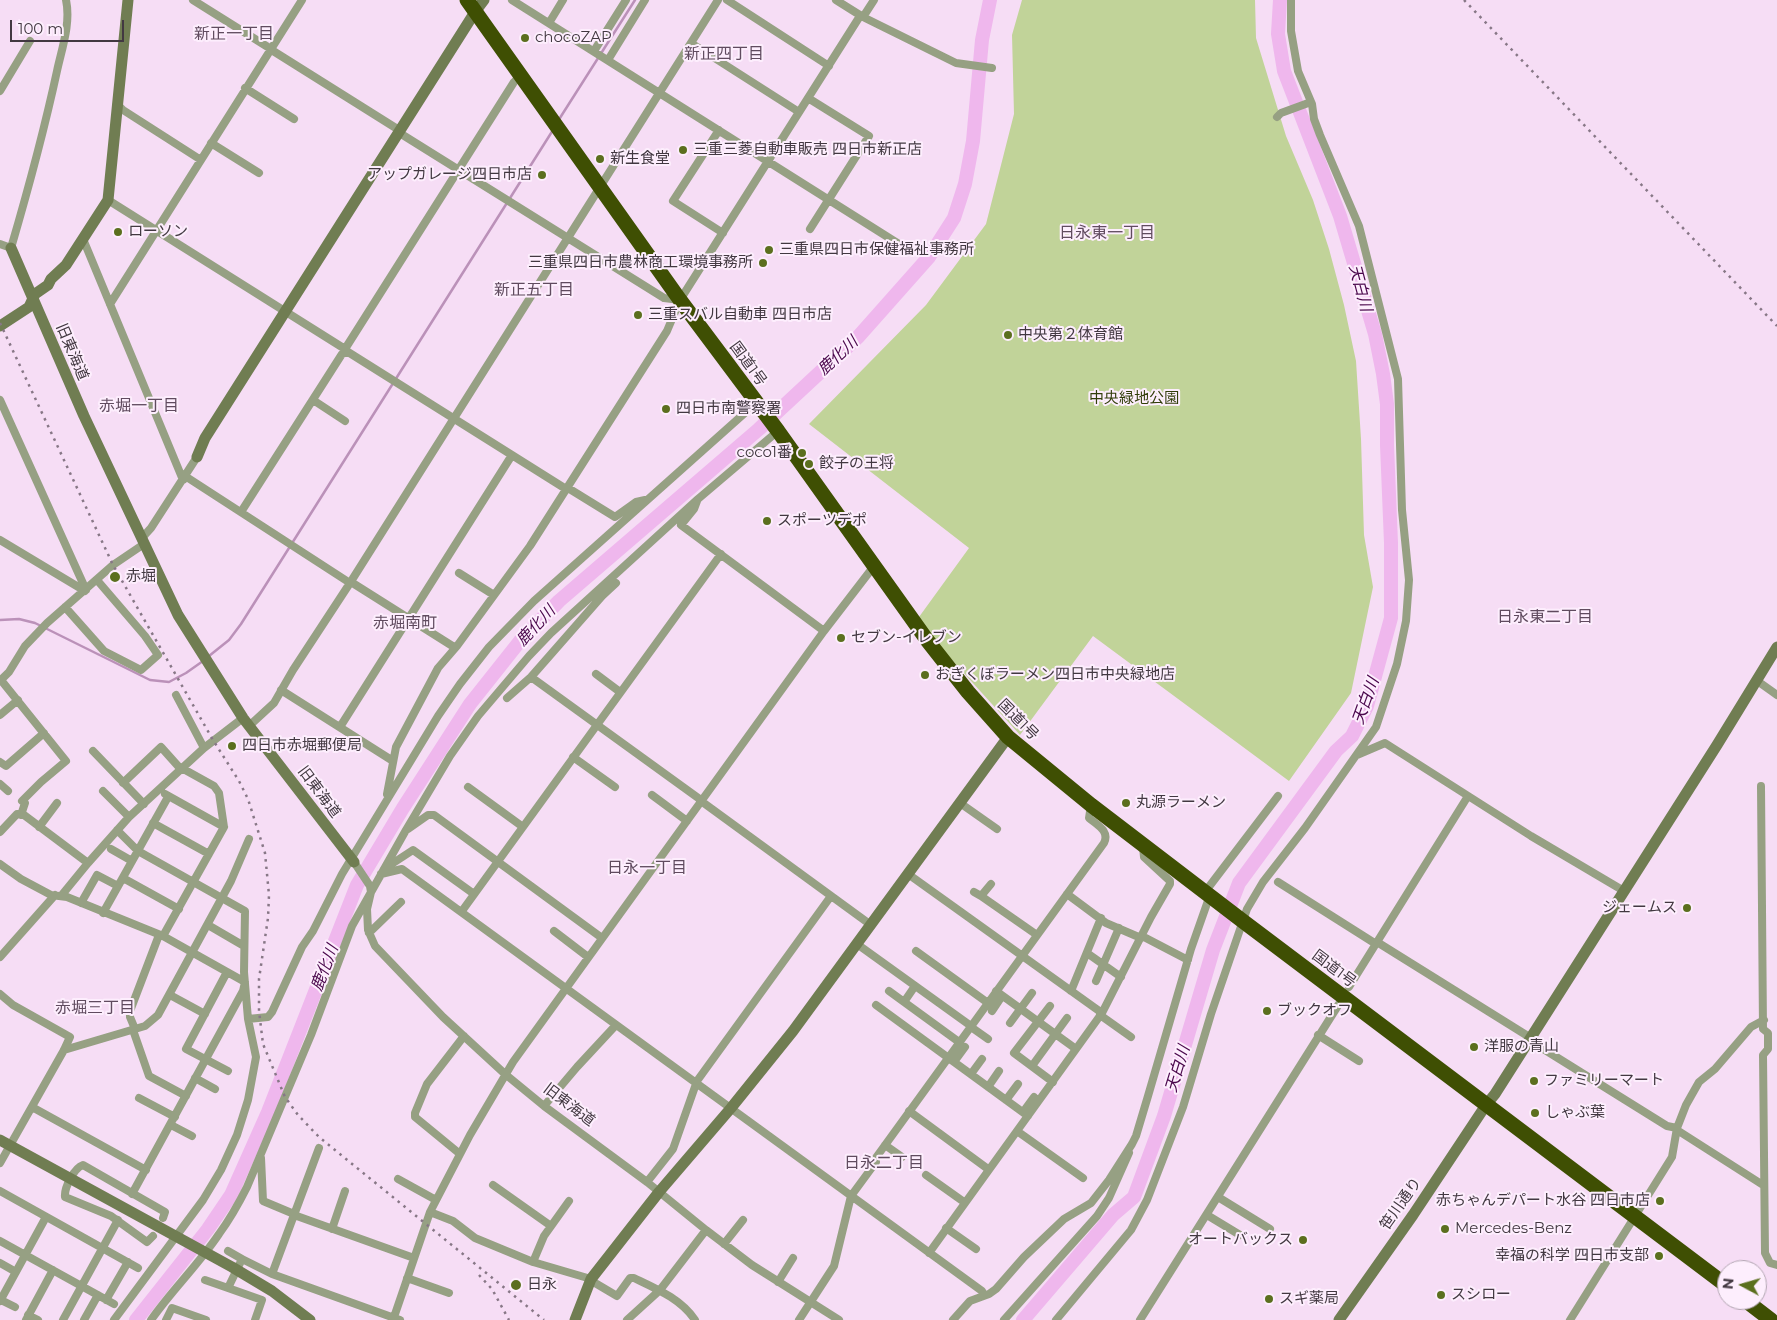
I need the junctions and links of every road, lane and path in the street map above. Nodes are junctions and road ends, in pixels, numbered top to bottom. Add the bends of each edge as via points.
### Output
1 (66, 0) edge
2 (128, 0) edge
3 (193, 0) edge
4 (302, 0) edge
5 (512, 0) edge
6 (563, 0) edge
7 (626, 0) edge
8 (645, 0) edge
9 (718, 0) edge
10 (727, 0) edge
11 (836, 0) edge
12 (874, 0) edge
13 (1291, 0) edge
14 (475, 4) edge
15 (862, 16) junction
16 (549, 23) junction
17 (30, 41) dead end
18 (691, 43) junction
19 (270, 49) junction
20 (595, 52) junction
21 (606, 59) junction
22 (829, 66) junction
23 (992, 68) dead end
24 (521, 75) junction
25 (1, 86) edge
26 (245, 88) junction
27 (660, 93) junction
28 (808, 98) junction
29 (1309, 102) junction
30 (117, 104) junction
31 (799, 112) junction
32 (1279, 115) dead end
33 (294, 119) dead end
34 (719, 130) junction
35 (399, 131) junction
36 (212, 143) junction
37 (201, 160) junction
38 (767, 161) junction
39 (458, 169) junction
40 (259, 173) dead end
41 (601, 188) junction
42 (828, 199) junction
43 (108, 200) junction
44 (810, 229) dead end
45 (157, 231) junction
46 (723, 233) junction
47 (568, 238) junction
48 (83, 240) junction
49 (6, 246) edge
50 (902, 246) dead end
51 (33, 299) junction
52 (680, 300) junction
53 (110, 304) junction
54 (285, 312) junction
55 (0, 326) edge
56 (345, 351) junction
57 (0, 400) edge
58 (312, 400) junction
59 (756, 403) junction
60 (454, 419) junction
61 (345, 421) dead end
62 (777, 429) junction
63 (512, 455) junction
64 (197, 457) joint
65 (184, 478) junction
66 (567, 489) junction
67 (698, 499) junction
68 (648, 500) junction
69 (241, 512) junction
70 (0, 540) edge
71 (142, 542) junction
72 (721, 554) junction
73 (874, 566) junction
74 (459, 573) dead end
75 (97, 580) junction
76 (350, 582) junction
77 (616, 583) dead end
78 (86, 590) junction
79 (494, 595) junction
80 (65, 608) junction
81 (409, 618) junction
82 (824, 631) junction
83 (454, 647) junction
84 (1777, 647) edge
85 (596, 674) dead end
86 (531, 677) junction
87 (1, 680) edge
88 (1756, 680) junction
89 (281, 690) junction
90 (620, 692) junction
91 (176, 695) dead end
92 (1777, 695) edge
93 (507, 698) dead end
94 (18, 700) junction
95 (0, 715) edge
96 (246, 722) junction
97 (596, 725) junction
98 (340, 727) junction
99 (44, 733) junction
100 (1008, 737) junction
101 (204, 748) junction
102 (93, 751) dead end
103 (1356, 756) junction
104 (573, 757) junction
105 (393, 761) junction
106 (0, 762) edge
107 (182, 768) junction
108 (123, 783) junction
109 (0, 784) edge
110 (1761, 786) dead end
111 (468, 787) dead end
112 (615, 787) dead end
113 (160, 788) junction
114 (8, 791) dead end
115 (103, 791) dead end
116 (652, 795) dead end
117 (1278, 796) dead end
118 (1468, 796) junction
119 (168, 797) junction
120 (388, 799) junction
121 (701, 801) junction
122 (57, 803) dead end
123 (960, 803) junction
124 (144, 804) junction
125 (1091, 805) junction
126 (21, 815) junction
127 (129, 817) junction
128 (687, 821) junction
129 (153, 823) junction
130 (39, 827) junction
131 (224, 827) junction
132 (523, 827) junction
133 (117, 830) junction
134 (406, 830) junction
135 (997, 830) dead end
136 (0, 832) edge
137 (249, 839) dead end
138 (1142, 844) junction
139 (111, 850) dead end
140 (138, 851) junction
141 (209, 854) junction
142 (132, 861) junction
143 (353, 861) junction
144 (498, 861) junction
145 (88, 862) junction
146 (0, 864) edge
147 (382, 872) junction
148 (908, 874) junction
149 (123, 878) junction
150 (194, 882) junction
151 (1278, 882) dead end
152 (991, 884) dead end
153 (118, 886) junction
154 (370, 889) junction
155 (1624, 891) junction
156 (1208, 893) junction
157 (474, 894) junction
158 (1067, 894) junction
159 (58, 896) junction
160 (831, 896) junction
161 (222, 899) junction
162 (401, 902) dead end
163 (81, 903) junction
164 (179, 909) junction
165 (462, 911) junction
166 (103, 913) junction
167 (1101, 918) junction
168 (1244, 922) junction
169 (208, 925) junction
170 (871, 926) junction
171 (1119, 928) junction
172 (554, 931) dead end
173 (369, 933) junction
174 (161, 935) junction
175 (1037, 935) junction
176 (1142, 937) junction
177 (602, 938) junction
178 (1376, 943) junction
179 (857, 944) junction
180 (244, 946) junction
181 (916, 951) dead end
182 (192, 953) junction
183 (1087, 953) junction
184 (1022, 956) junction
185 (0, 957) edge
186 (588, 957) junction
187 (1188, 960) junction
188 (1103, 964) junction
189 (227, 972) junction
190 (1121, 977) junction
191 (1096, 981) dead end
192 (245, 982) junction
193 (915, 986) junction
194 (566, 988) junction
195 (1349, 988) dead end
196 (889, 991) dead end
197 (1071, 991) junction
198 (1032, 993) dead end
199 (0, 994) edge
200 (999, 994) junction
201 (170, 995) junction
202 (904, 1002) junction
203 (988, 1003) junction
204 (1339, 1004) dead end
205 (876, 1005) dead end
206 (1050, 1006) dead end
207 (1020, 1008) junction
208 (992, 1011) dead end
209 (205, 1014) junction
210 (1101, 1014) junction
211 (1067, 1018) dead end
212 (248, 1019) junction
213 (1764, 1020) junction
214 (1038, 1021) junction
215 (1010, 1023) dead end
216 (616, 1025) junction
217 (971, 1026) junction
218 (134, 1029) junction
219 (1056, 1034) junction
220 (1318, 1035) junction
221 (464, 1036) junction
222 (1130, 1037) dead end
223 (988, 1039) dead end
224 (1530, 1039) junction
225 (962, 1044) junction
226 (1076, 1049) junction
227 (64, 1050) junction
228 (982, 1059) dead end
229 (205, 1060) junction
230 (951, 1060) junction
231 (1359, 1061) dead end
232 (1032, 1066) junction
233 (228, 1071) dead end
234 (999, 1072) dead end
235 (505, 1074) junction
236 (971, 1074) junction
237 (195, 1078) junction
238 (1053, 1082) junction
239 (696, 1083) junction
240 (1018, 1084) dead end
241 (988, 1087) junction
242 (215, 1089) dead end
243 (186, 1096) junction
244 (1034, 1097) dead end
245 (138, 1098) dead end
246 (1006, 1100) junction
247 (1486, 1105) junction
248 (32, 1106) junction
249 (544, 1106) junction
250 (731, 1108) junction
251 (910, 1111) junction
252 (1025, 1114) junction
253 (173, 1121) junction
254 (1677, 1129) junction
255 (1017, 1131) junction
256 (192, 1136) dead end
257 (5, 1143) edge
258 (1132, 1144) junction
259 (886, 1145) junction
260 (319, 1148) dead end
261 (460, 1154) junction
262 (262, 1155) junction
263 (902, 1157) dead end
264 (0, 1163) edge
265 (988, 1169) junction
266 (146, 1170) junction
267 (926, 1175) dead end
268 (1083, 1178) dead end
269 (71, 1179) junction
270 (398, 1179) dead end
271 (647, 1182) junction
272 (493, 1185) dead end
273 (1763, 1185) junction
274 (0, 1191) edge
275 (346, 1191) dead end
276 (659, 1192) junction
277 (132, 1194) junction
278 (851, 1196) junction
279 (1218, 1197) junction
280 (436, 1200) junction
281 (569, 1202) dead end
282 (964, 1202) junction
283 (430, 1212) junction
284 (294, 1214) junction
285 (1207, 1215) junction
286 (46, 1217) junction
287 (1636, 1217) junction
288 (163, 1218) dead end
289 (118, 1220) junction
290 (743, 1220) dead end
291 (551, 1226) junction
292 (946, 1228) junction
293 (332, 1229) junction
294 (1270, 1229) dead end
295 (706, 1230) junction
296 (153, 1236) dead end
297 (1240, 1236) dead end
298 (177, 1238) junction
299 (0, 1241) edge
300 (724, 1244) junction
301 (102, 1248) junction
302 (976, 1249) dead end
303 (228, 1251) dead end
304 (204, 1252) junction
305 (929, 1252) junction
306 (26, 1254) junction
307 (414, 1258) junction
308 (793, 1258) dead end
309 (242, 1259) junction
310 (128, 1262) junction
311 (533, 1262) junction
312 (0, 1263) edge
313 (1777, 1265) edge
314 (138, 1268) dead end
315 (53, 1270) junction
316 (16, 1272) junction
317 (272, 1274) junction
318 (407, 1278) junction
319 (1717, 1278) edge
320 (205, 1280) dead end
321 (591, 1280) junction
322 (778, 1282) junction
323 (81, 1286) junction
324 (228, 1288) junction
325 (660, 1290) junction
326 (449, 1292) dead end
327 (98, 1295) junction
328 (984, 1295) junction
329 (0, 1300) edge
330 (106, 1300) junction
331 (811, 1303) junction
332 (114, 1304) dead end
333 (15, 1307) dead end
334 (1758, 1310) edge
335 (27, 1318) edge
336 (191, 1318) edge
337 (396, 1319) edge
338 (38, 1320) edge
339 (63, 1320) edge
340 (84, 1320) edge
341 (114, 1320) edge
342 (151, 1320) edge
343 (166, 1320) edge
344 (206, 1320) edge
345 (255, 1320) edge
346 (310, 1320) edge
347 (575, 1320) edge
348 (627, 1320) edge
349 (695, 1320) edge
350 (800, 1320) edge
351 (839, 1320) edge
352 (953, 1320) edge
353 (1004, 1320) edge
354 (1056, 1320) edge
355 (1141, 1320) edge
356 (1339, 1320) edge
357 (1570, 1320) edge
358 (1771, 1320) edge

1 - 49 street, 旧東海道 via 64,41 47,118
2 - 30 street
3 - 19 street
4 - 19 street
5 - 16 street
6 - 16 street
7 - 20 street
8 - 21 street
9 - 18 street
10 - 22 street
11 - 15 street
12 - 15 street
13 - 29 street via 1291,31 1298,71
14 - 24 highway, 国道1号
14 - 35 street
15 - 22 street
15 - 23 street via 956,63
16 - 20 street
17 - 25 street
18 - 27 street
18 - 31 street
19 - 26 street
19 - 35 street
20 - 21 street
21 - 27 street
22 - 28 street
24 - 39 street
24 - 41 highway, 国道1号
26 - 33 street
26 - 36 street
27 - 34 street
27 - 41 street
28 - 31 street
28 - 42 street via 869,136
29 - 32 street
29 - 103 street via 1359,226 1399,388 1402,510 1409,580 1406,621 1397,664 1376,727
30 - 37 street
30 - 43 street
31 - 38 street
34 - 38 street
34 - 46 street via 673,201
35 - 39 street
35 - 54 street
36 - 37 street
36 - 40 street
37 - 45 street
38 - 42 street
38 - 46 street
39 - 47 street
39 - 56 street
41 - 47 street
41 - 52 highway, 国道1号
42 - 44 street
42 - 50 street
43 - 45 street
43 - 48 street
45 - 53 street
45 - 54 street
46 - 52 street
47 - 52 street via 664,298
47 - 60 street
48 - 51 street via 66,265
48 - 53 street
49 - 51 street, 旧東海道
51 - 55 street via 28,307
51 - 71 street, 旧東海道
52 - 59 highway, 国道1号
52 - 66 street via 667,331
53 - 65 street
54 - 56 street
54 - 64 street via 205,438
56 - 58 street
56 - 60 street
57 - 78 street
58 - 61 street
58 - 69 street
59 - 62 highway, 国道1号
59 - 68 street
60 - 63 street
60 - 76 street
62 - 67 street
62 - 73 highway, 国道1号
63 - 66 street
63 - 81 street
64 - 65 street
65 - 69 street
65 - 71 street
66 - 68 street via 615,517 636,502
66 - 79 street
67 - 72 street via 681,525
67 - 134 street via 529,656 478,716
68 - 120 street via 540,595 489,647 438,716
69 - 76 street
70 - 78 street
71 - 75 street
71 - 96 street, 旧東海道 via 178,615
72 - 82 street
72 - 90 street
73 - 82 street
73 - 100 highway, 国道1号 via 948,668
74 - 79 street
75 - 78 street
75 - 80 street via 158,655 141,670 104,651
76 - 81 street
76 - 89 street
77 - 86 street
78 - 80 street
79 - 83 street
80 - 87 street via 25,646
81 - 83 street
81 - 98 street
82 - 121 street
83 - 105 street via 430,682 396,747
84 - 88 street, 笹川通り
85 - 90 street
86 - 93 street
86 - 97 street
87 - 94 street
88 - 92 street
88 - 155 street, 笹川通り
89 - 96 street via 274,703
89 - 98 street
90 - 97 street
91 - 101 street
94 - 95 street
94 - 99 street
96 - 101 street
96 - 143 street, 旧東海道
97 - 104 street
97 - 121 street
98 - 105 street
99 - 106 street via 6,766
99 - 126 street via 66,761 22,801 26,804
100 - 123 street
100 - 125 highway, 国道1号
101 - 107 street
102 - 108 street
103 - 118 street via 1385,743
103 - 168 street via 1263,882
104 - 112 street
104 - 132 street
105 - 120 street
107 - 108 street via 161,747
107 - 113 street
107 - 131 street via 214,786 219,793
108 - 124 street
109 - 114 street
110 - 213 street
111 - 132 street
113 - 119 street
113 - 124 street
115 - 127 street
116 - 128 street
117 - 156 street
118 - 155 street
118 - 178 street
119 - 129 street
119 - 131 street
120 - 143 street
121 - 128 street
121 - 160 street
122 - 130 street
123 - 135 street
123 - 148 street
124 - 127 street
125 - 138 highway, 国道1号
125 - 158 street via 1089,818 1107,838
126 - 130 street
126 - 136 street via 17,814
127 - 133 street
128 - 177 street
129 - 140 street
129 - 141 street
130 - 145 street
131 - 141 street
132 - 144 street
133 - 140 street
133 - 145 street
134 - 144 street via 434,815
134 - 147 street
137 - 161 street
138 - 156 highway, 国道1号
138 - 176 street via 1144,857 1170,884
139 - 142 street
140 - 142 street
140 - 150 street
141 - 150 street
142 - 149 street
143 - 154 street, 旧東海道
143 - 212 street via 302,947 272,1012 268,1017
144 - 157 street
144 - 177 street
145 - 159 street
146 - 159 street via 21,879
147 - 154 street
147 - 157 street via 413,850
147 - 165 street via 402,869
148 - 170 street
148 - 184 street
149 - 153 street
149 - 164 street
150 - 161 street
150 - 164 street
151 - 178 street
152 - 175 street via 978,894
153 - 163 street via 97,874
153 - 166 street
154 - 173 street, 旧東海道 via 367,909
154 - 262 street via 352,926
155 - 224 street, 笹川通り
156 - 168 highway, 国道1号
156 - 187 street
157 - 165 street
158 - 167 street
158 - 175 street
159 - 163 street
159 - 185 street
160 - 170 street
160 - 239 street
161 - 169 street
161 - 180 street via 245,911
162 - 173 street
163 - 166 street
164 - 174 street
165 - 194 street
166 - 174 street
167 - 171 street
167 - 183 street
168 - 247 highway, 国道1号
168 - 354 street via 1211,1014 1183,1107 1147,1200 1131,1230
169 - 180 street
169 - 182 street
170 - 179 street
171 - 176 street
171 - 188 street
172 - 186 street
173 - 221 street, 旧東海道 via 386,959
174 - 182 street
174 - 218 street via 130,1011
175 - 184 street
176 - 187 street
176 - 190 street
177 - 186 street
178 - 195 street
178 - 224 street
179 - 193 street
179 - 250 street
180 - 192 street
181 - 203 street
182 - 189 street
182 - 201 street
183 - 188 street
183 - 197 street
184 - 197 street
184 - 200 street
186 - 194 street
187 - 258 street
188 - 190 street
188 - 191 street
189 - 192 street
189 - 209 street
190 - 210 street
192 - 212 street
192 - 229 street
193 - 202 street
193 - 217 street
194 - 216 street
194 - 235 street
196 - 202 street
197 - 210 street
198 - 207 street
199 - 227 street via 13,1005 70,1037
200 - 203 street
200 - 207 street
200 - 208 street
201 - 209 street
201 - 218 street via 152,1022
202 - 225 street
203 - 217 street
204 - 220 street
205 - 230 street
206 - 214 street
207 - 214 street
207 - 215 street
209 - 229 street via 186,1049
210 - 222 street
210 - 226 street
211 - 219 street
212 - 298 street via 256,1057 237,1135 221,1170
213 - 254 street via 1751,1027 1715,1069 1699,1082
213 - 273 street via 1768,1049 1763,1055
214 - 219 street
214 - 232 street via 1014,1053
216 - 239 street
216 - 249 street
217 - 223 street
217 - 225 street
218 - 227 street
218 - 243 street via 149,1076
219 - 226 street
219 - 232 street
220 - 231 street
220 - 279 street
221 - 235 street, 旧東海道
221 - 261 street via 430,1079 414,1114
224 - 247 street, 笹川通り
224 - 254 street via 1667,1126
225 - 230 street
226 - 238 street
227 - 248 street
228 - 236 street
229 - 233 street
229 - 237 street
230 - 236 street
230 - 251 street
232 - 238 street
234 - 241 street
235 - 249 street, 旧東海道
235 - 261 street
236 - 241 street
237 - 242 street
237 - 243 street
238 - 252 street
239 - 250 street
239 - 271 street via 673,1149
240 - 246 street
241 - 246 street
243 - 253 street
244 - 252 street
245 - 253 street
246 - 252 street
247 - 287 highway, 国道1号
247 - 356 street, 笹川通り
248 - 257 street
248 - 266 street
249 - 271 street, 旧東海道
250 - 276 street
250 - 278 street
251 - 259 street
251 - 265 street
252 - 255 street
253 - 256 street
253 - 266 street
254 - 273 street
254 - 287 street via 1672,1157
255 - 265 street
255 - 268 street
257 - 264 street
257 - 269 street
258 - 328 street via 1096,1198 1064,1219 996,1289
258 - 353 street via 1120,1176 1097,1216
259 - 263 street
259 - 278 street
260 - 284 street
261 - 280 street
262 - 284 street via 262,1202
262 - 304 street via 239,1203
265 - 282 street
266 - 277 street
267 - 282 street
269 - 277 street via 82,1164
269 - 289 street via 65,1197
269 - 298 street
270 - 280 street
271 - 276 street, 旧東海道
272 - 291 street
273 - 313 street via 1765,1253 1770,1263
274 - 286 street
275 - 293 street
276 - 295 street, 旧東海道
276 - 321 street
277 - 288 street via 165,1212
278 - 305 street
278 - 331 street via 834,1266
279 - 285 street
279 - 294 street
280 - 283 street
281 - 291 street
282 - 292 street
283 - 307 street
283 - 311 street via 453,1221 475,1238
284 - 293 street
284 - 317 street
285 - 297 street
285 - 355 street
286 - 301 street
286 - 306 street
287 - 319 highway, 国道1号
287 - 357 street
289 - 296 street via 147,1242
289 - 301 street
290 - 300 street
291 - 311 street
292 - 302 street
292 - 305 street
293 - 307 street
295 - 300 street, 旧東海道
295 - 325 street
298 - 304 street
298 - 341 street
299 - 306 street
300 - 322 street, 旧東海道
301 - 310 street
301 - 323 street
303 - 309 street
304 - 342 street
304 - 346 street via 272,1291
305 - 328 street
306 - 315 street
306 - 316 street
307 - 318 street
308 - 322 street
309 - 317 street
309 - 324 street
310 - 314 street
310 - 330 street
311 - 321 street
312 - 316 street
315 - 323 street
315 - 335 street
316 - 329 street
317 - 337 street
318 - 326 street
318 - 337 street
320 - 324 street
321 - 325 street via 617,1296 632,1278
321 - 347 street
322 - 331 street, 旧東海道
323 - 327 street
323 - 339 street
324 - 345 street via 262,1300
325 - 348 street
325 - 349 street via 690,1312
327 - 330 street
327 - 340 street
328 - 352 street via 970,1301
329 - 333 street
330 - 332 street
331 - 350 street
331 - 351 street, 旧東海道
334 - 358 highway
335 - 338 street
336 - 343 street via 172,1308
336 - 344 street

